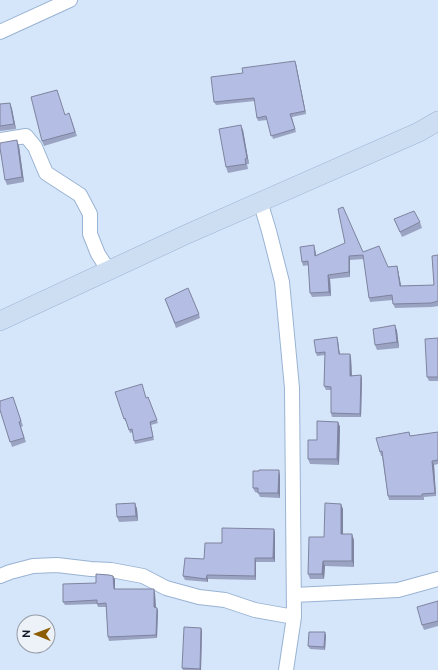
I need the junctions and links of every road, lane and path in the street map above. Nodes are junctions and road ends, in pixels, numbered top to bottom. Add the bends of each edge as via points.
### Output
1 (70, 0) edge
2 (0, 32) edge
3 (438, 121) edge
4 (0, 140) edge
5 (260, 201) junction
6 (109, 271) junction
7 (0, 321) edge
8 (0, 576) edge
9 (438, 579) edge
10 (294, 595) junction
11 (294, 617) junction
12 (286, 670) edge

1 - 2 street
3 - 5 main road via 419,132
4 - 6 street via 26,136 35,147 46,173 80,196 90,214 90,234 98,254
5 - 6 main road
5 - 10 street via 282,282 292,388
6 - 7 main road
8 - 11 street via 33,566 58,565 111,570 143,576 166,588 199,597 225,600 255,610
9 - 10 street via 398,590
10 - 11 street
11 - 12 street

